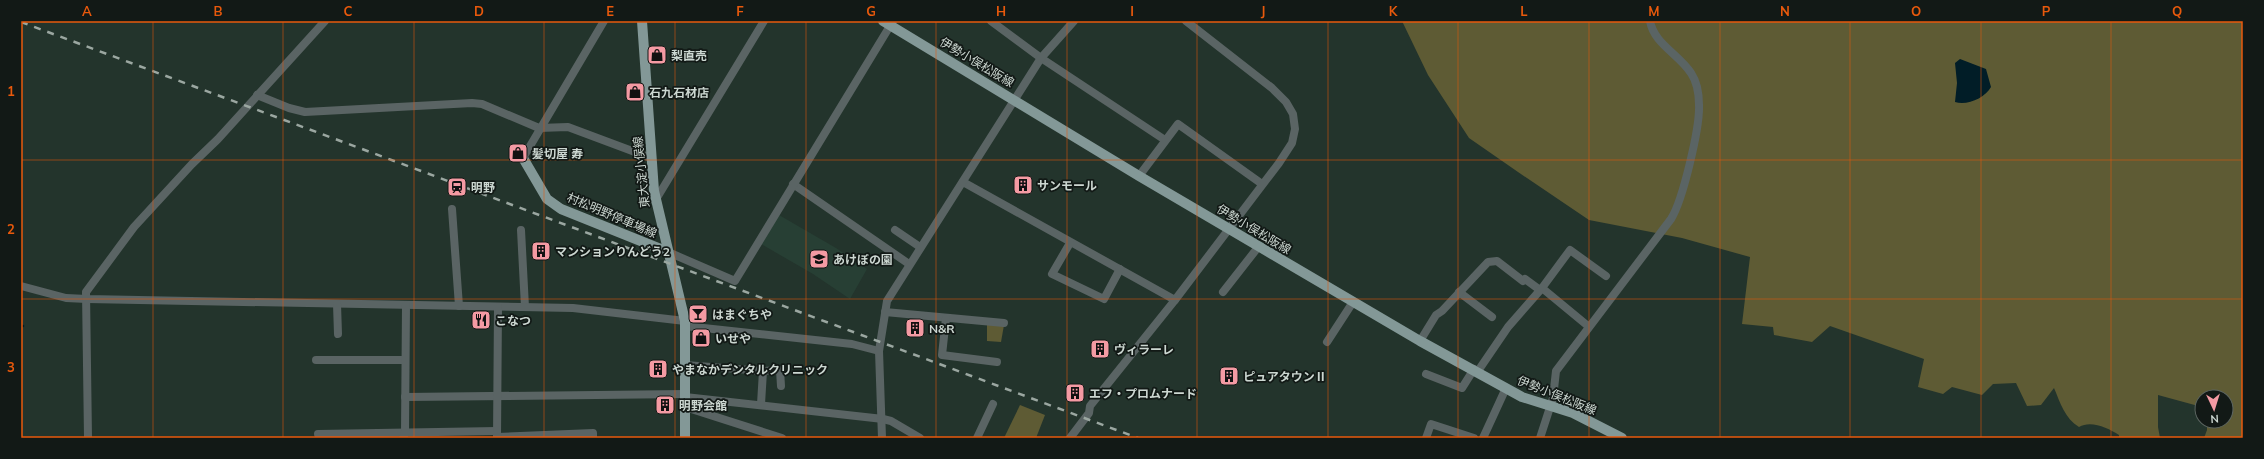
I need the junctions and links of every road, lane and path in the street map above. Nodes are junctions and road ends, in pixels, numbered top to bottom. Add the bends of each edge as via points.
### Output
1 (325, 21) edge
2 (604, 21) edge
3 (642, 21) edge
4 (764, 21) edge
5 (991, 21) edge
6 (1074, 21) edge
7 (1186, 21) edge
8 (1650, 21) edge
9 (889, 22) edge
10 (1041, 58) junction
11 (257, 95) junction
12 (1015, 101) junction
13 (539, 128) junction
14 (1166, 140) junction
15 (523, 158) joint
16 (651, 158) junction
17 (1138, 176) junction
18 (964, 182) junction
19 (793, 184) junction
20 (1262, 184) junction
21 (655, 201) junction
22 (452, 209) dead end
23 (1229, 228) junction
24 (521, 230) dead end
25 (895, 230) dead end
26 (1070, 243) junction
27 (1259, 246) junction
28 (920, 247) junction
29 (668, 252) junction
30 (909, 264) junction
31 (1120, 269) junction
32 (1606, 276) dead end
33 (21, 286) edge
34 (1541, 289) junction
35 (1223, 292) dead end
36 (1459, 292) junction
37 (87, 299) junction
38 (1175, 300) junction
39 (1353, 302) junction
40 (338, 304) junction
41 (406, 305) junction
42 (459, 306) junction
43 (498, 307) junction
44 (525, 307) junction
45 (885, 312) junction
46 (1492, 317) dead end
47 (946, 318) junction
48 (1004, 323) dead end
49 (685, 324) junction
50 (1588, 326) junction
51 (338, 334) dead end
52 (1420, 341) junction
53 (1327, 342) dead end
54 (879, 351) junction
55 (316, 360) dead end
56 (405, 360) junction
57 (997, 362) dead end
58 (685, 365) junction
59 (1476, 370) junction
60 (764, 371) junction
61 (1426, 374) dead end
62 (781, 386) dead end
63 (1506, 388) junction
64 (405, 397) junction
65 (497, 397) junction
66 (685, 399) junction
67 (761, 404) junction
68 (993, 404) dead end
69 (1551, 406) junction
70 (883, 419) junction
71 (318, 434) dead end
72 (404, 435) edge
73 (497, 436) edge
74 (88, 438) edge
75 (593, 438) edge
76 (685, 438) edge
77 (782, 438) edge
78 (882, 438) edge
79 (920, 438) edge
80 (977, 438) edge
81 (1070, 438) edge
82 (1426, 438) edge
83 (1474, 438) edge
84 (1483, 438) edge
85 (1540, 438) edge
86 (1622, 438) edge

1 - 11 street
2 - 13 street
3 - 16 main road, 東大淀小俣線
4 - 21 street
5 - 10 street
6 - 10 street
7 - 20 street via 1281,96 1293,114 1295,129 1292,143
8 - 50 street via 1662,43 1693,76 1698,90 1698,119 1677,209
9 - 12 main road, 伊勢小俣松阪線
9 - 19 street
10 - 12 street
10 - 14 street
11 - 13 street via 306,112 477,103
11 - 37 street via 134,227 86,292
12 - 17 main road, 伊勢小俣松阪線
12 - 18 street
13 - 15 street
13 - 16 street via 568,127
14 - 17 street
14 - 20 street via 1178,124
15 - 29 main road, 村松明野停車場線 via 547,199 561,209
16 - 21 main road, 東大淀小俣線
17 - 23 main road, 伊勢小俣松阪線
18 - 26 street
18 - 28 street
19 - 29 street via 735,281
19 - 30 street
20 - 23 street
21 - 29 main road, 東大淀小俣線
22 - 42 street
23 - 27 main road, 伊勢小俣松阪線
23 - 38 street
24 - 44 street
25 - 28 street
26 - 31 street
26 - 31 street via 1052,274 1104,299
27 - 35 street
27 - 39 main road, 伊勢小俣松阪線
28 - 30 street
29 - 49 main road, 東大淀小俣線
30 - 45 street via 887,301
31 - 38 street
32 - 34 street via 1570,250
33 - 37 street via 66,298
34 - 36 street via 1526,278 1523,281 1497,261 1488,262
34 - 50 street
34 - 59 street
36 - 46 street
36 - 52 street via 1436,314
37 - 40 street
37 - 74 street
38 - 81 street via 1090,406 1089,413
39 - 52 main road, 伊勢小俣松阪線
39 - 53 street
40 - 41 street
40 - 51 street
41 - 42 street
41 - 56 street
42 - 43 street
43 - 44 street
43 - 65 street
44 - 49 street via 573,308
45 - 47 street
45 - 54 street
47 - 48 street
47 - 57 street via 942,356
49 - 54 street via 852,344
49 - 58 main road, 東大淀小俣線
50 - 69 street via 1556,371
52 - 59 main road, 伊勢小俣松阪線
54 - 70 street
55 - 56 street
56 - 64 street
58 - 60 street
58 - 66 main road, 東大淀小俣線
59 - 61 street via 1462,388
59 - 63 main road, 伊勢小俣松阪線
60 - 62 street via 780,370
60 - 67 street
63 - 69 main road, 伊勢小俣松阪線 via 1522,397
63 - 84 street
64 - 65 street
64 - 72 street
65 - 66 street
65 - 73 street
66 - 67 street
66 - 76 main road, 東大淀小俣線
66 - 77 street
67 - 70 street
68 - 80 street
69 - 85 street
69 - 86 main road, 伊勢小俣松阪線 via 1585,419
70 - 78 street
70 - 79 street
71 - 72 street
72 - 73 street
73 - 75 street via 593,433
82 - 83 street via 1431,424

